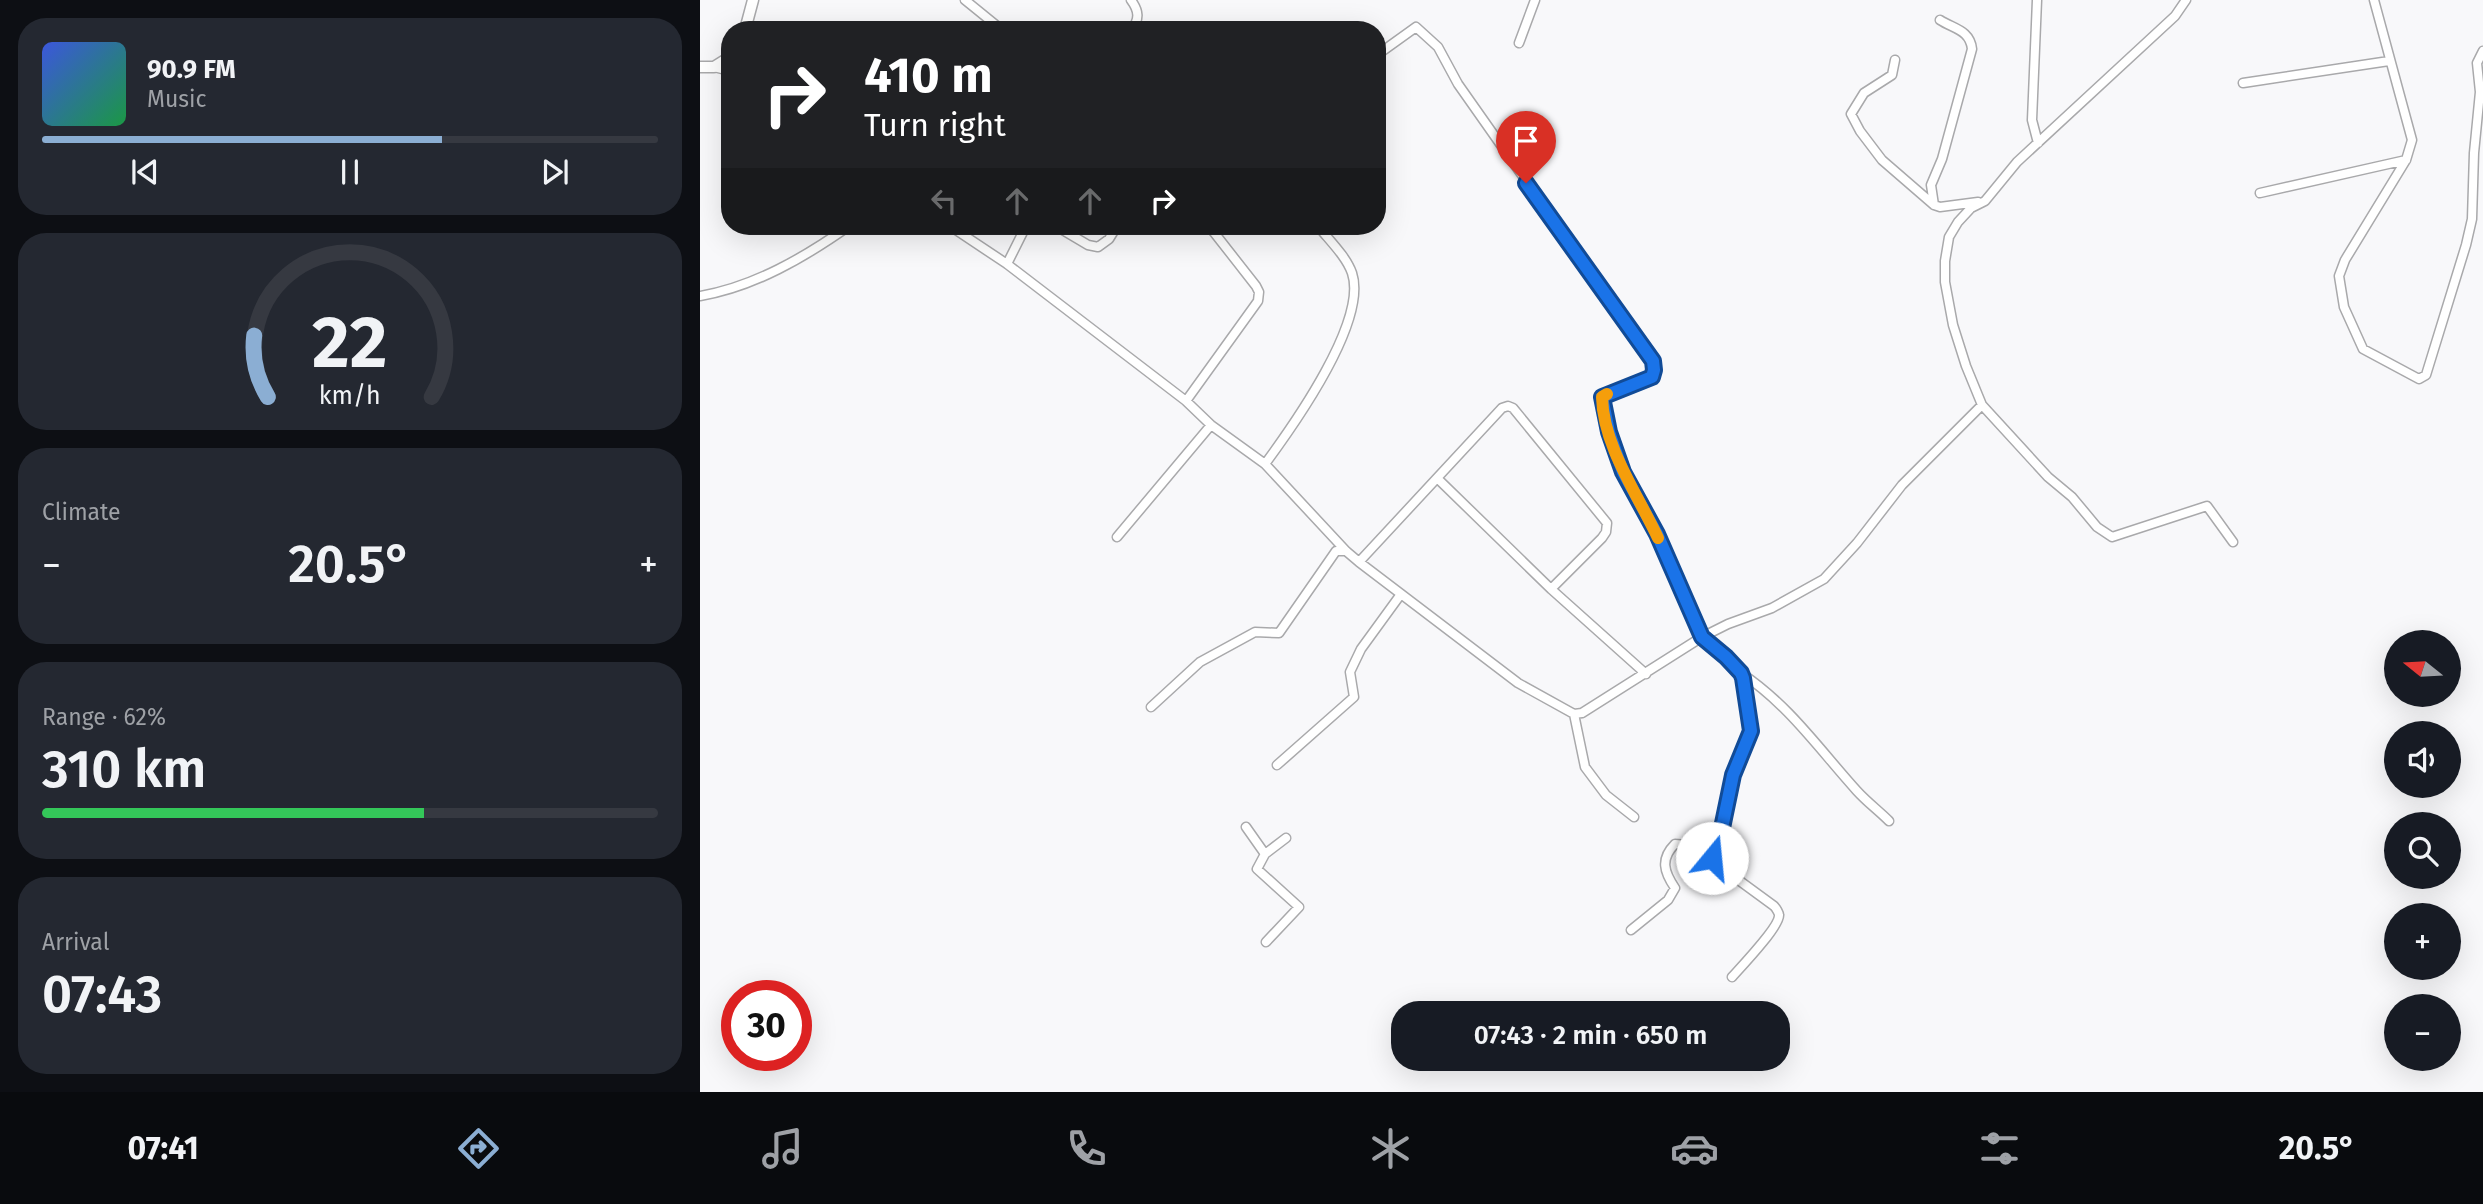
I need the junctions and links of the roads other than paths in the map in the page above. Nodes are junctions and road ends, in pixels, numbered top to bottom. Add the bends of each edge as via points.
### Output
1 (753, 0) edge
2 (965, 0) edge
3 (1130, 0) edge
4 (1535, 0) edge
5 (2036, 0) edge
6 (2186, 0) edge
7 (2375, 0) edge
8 (1940, 20) dead end
9 (747, 21) edge
10 (991, 21) edge
11 (1136, 21) edge
12 (1519, 43) dead end
13 (1386, 49) edge
14 (2483, 51) edge
15 (1895, 60) dead end
16 (2389, 61) junction
17 (721, 63) edge
18 (700, 67) edge
19 (714, 67) junction
20 (721, 69) edge
21 (2243, 83) dead end
22 (2038, 143) junction
23 (2406, 160) junction
24 (2260, 193) dead end
25 (1985, 201) junction
26 (1934, 205) junction
27 (836, 235) edge
28 (964, 235) edge
29 (1022, 235) edge
30 (1071, 235) edge
31 (1111, 235) edge
32 (1216, 235) edge
33 (1325, 235) edge
34 (1007, 264) junction
35 (700, 296) edge
36 (1186, 401) junction
37 (1982, 405) junction
38 (1211, 425) junction
39 (1265, 464) junction
40 (1437, 478) junction
41 (1117, 537) dead end
42 (2233, 542) dead end
43 (1346, 551) junction
44 (1359, 562) junction
45 (1551, 589) junction
46 (1401, 594) junction
47 (1702, 637) junction
48 (1741, 673) junction
49 (1646, 674) junction
50 (1150, 707) dead end
51 (1574, 714) junction
52 (1277, 765) dead end
53 (1634, 817) dead end
54 (1889, 821) dead end
55 (1246, 827) dead end
56 (1286, 838) dead end
57 (1265, 854) junction
58 (1712, 858) junction
59 (1631, 930) dead end
60 (1266, 942) dead end
61 (1732, 977) dead end

1 - 9 street
2 - 10 street
3 - 11 street via 1137,9
4 - 12 street
5 - 22 street via 2032,120
6 - 22 street via 2175,16
7 - 16 street
8 - 26 street via 1966,33 1972,49 1931,185
13 - 47 street via 1416,27 1438,47 1458,84 1653,361 1652,377 1608,393 1602,401 1623,472 1652,524
14 - 23 street via 2477,63 2480,92 2472,219 2426,375 2419,379 2363,349 2344,307 2339,276
15 - 26 street via 1892,75 1864,93 1851,114 1882,160
16 - 21 street
16 - 23 street via 2412,140
17 - 19 street
18 - 19 street
19 - 20 street
22 - 25 street
23 - 24 street
25 - 26 street
25 - 37 street via 1971,208 1952,230 1944,282 1956,335
27 - 35 street via 782,267
28 - 34 street
29 - 34 street
30 - 31 street via 1098,247
32 - 36 street via 1250,276 1259,292 1258,301
33 - 39 street via 1349,265 1355,289 1352,304 1323,377
34 - 36 street
36 - 38 street
37 - 42 street via 2104,533 2112,537 2207,506
37 - 47 street via 1902,485 1824,579 1772,608
38 - 39 street
38 - 41 street
39 - 43 street
40 - 44 street
40 - 45 street
40 - 45 street via 1502,408 1513,408 1607,523 1602,538
43 - 44 street
43 - 50 street via 1336,551 1279,633 1255,632 1200,662
44 - 46 street
45 - 49 street
46 - 51 street via 1518,683
46 - 52 street via 1350,672 1354,697
47 - 48 street
47 - 49 street
48 - 54 street via 1787,710
48 - 58 street via 1751,731 1733,775
49 - 51 street
51 - 53 street via 1585,767 1606,795
55 - 57 street
56 - 57 street
57 - 60 street via 1257,869 1298,907
58 - 59 street via 1675,844 1664,867 1675,888 1668,900
58 - 61 street via 1774,906 1780,917

